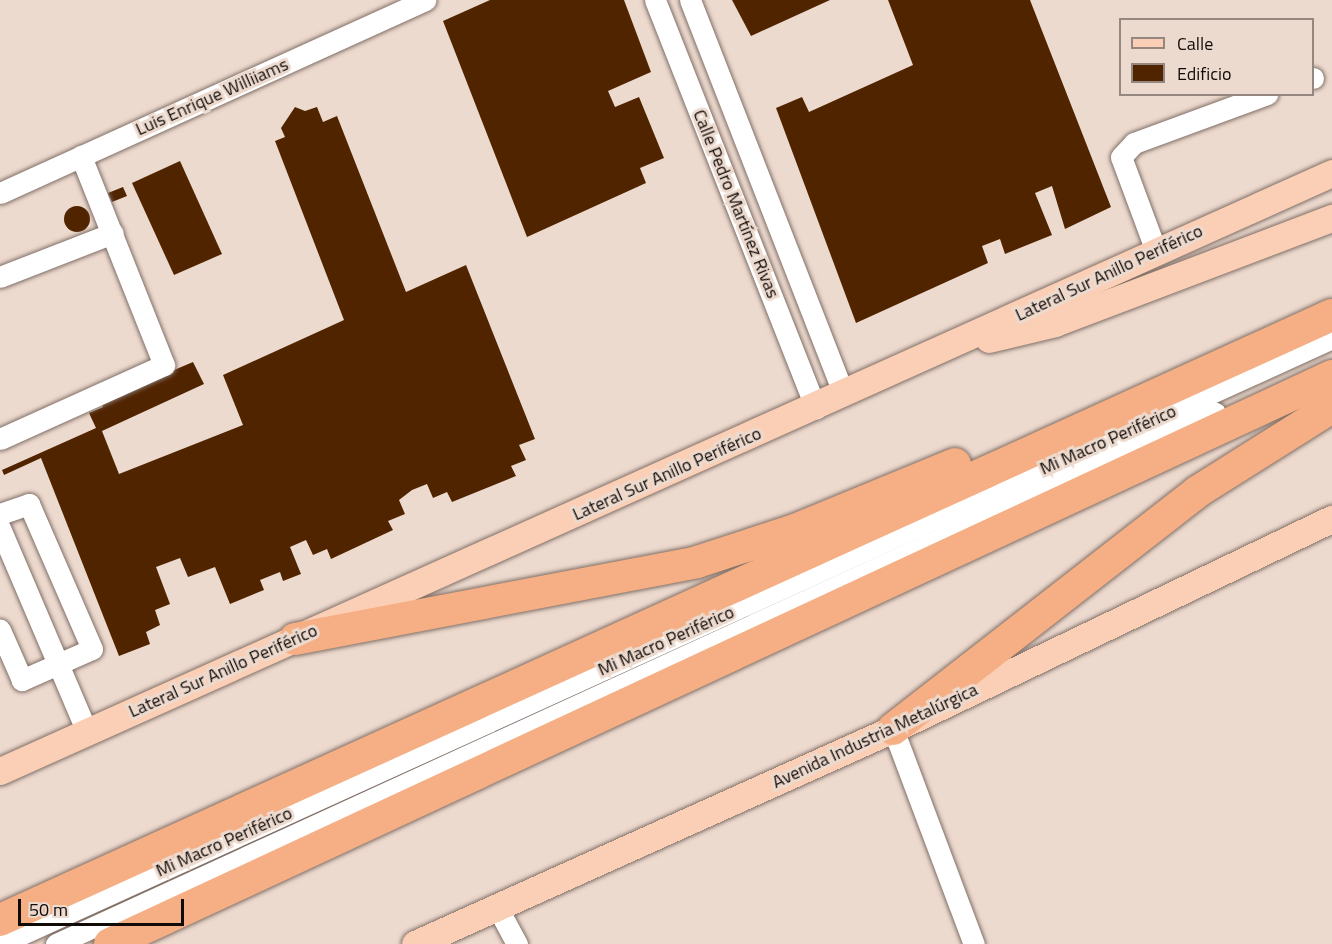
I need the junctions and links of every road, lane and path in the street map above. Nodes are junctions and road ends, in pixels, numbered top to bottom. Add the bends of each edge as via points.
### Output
1 (425, 0) edge
2 (655, 0) edge
3 (690, 0) edge
4 (1263, 96) edge
5 (81, 156) junction
6 (1332, 173) edge
7 (0, 193) edge
8 (1332, 218) edge
9 (113, 233) junction
10 (783, 240) junction
11 (754, 249) junction
12 (1156, 251) junction
13 (0, 277) edge
14 (1332, 314) edge
15 (1332, 338) edge
16 (955, 345) junction
17 (1332, 360) edge
18 (1332, 376) edge
19 (844, 396) junction
20 (1332, 407) edge
21 (816, 408) junction
22 (0, 439) edge
23 (0, 514) edge
24 (1332, 519) edge
25 (0, 528) edge
26 (0, 630) edge
27 (295, 639) junction
28 (58, 666) junction
29 (893, 729) junction
30 (87, 732) junction
31 (0, 771) edge
32 (497, 907) junction
33 (0, 920) edge
34 (0, 944) edge
35 (56, 944) edge
36 (110, 944) edge
37 (415, 944) edge
38 (517, 944) edge
39 (974, 944) edge

1 - 5 street, Luis Enrique Williiams
2 - 11 street, Calle Pedro Martínez Rivas
3 - 10 street, Calle Pedro Martínez Rivas
4 - 12 street via 1134,143 1121,157
5 - 7 street, Luis Enrique Williiams
5 - 9 street
6 - 12 main road, Lateral Sur Anillo Periférico
8 - 16 main road via 1055,323
9 - 13 street
9 - 22 street via 164,364
10 - 11 street
10 - 19 street, Calle Pedro Martínez Rivas
11 - 21 street, Calle Pedro Martínez Rivas
12 - 16 main road, Lateral Sur Anillo Periférico
14 - 27 highway via 753,544 640,576
14 - 33 highway
15 - 34 street, Mi Macro Periférico
16 - 19 main road, Lateral Sur Anillo Periférico
17 - 35 street, Mi Macro Periférico
18 - 36 highway
19 - 21 main road, Lateral Sur Anillo Periférico
20 - 29 highway via 1188,499
21 - 27 main road, Lateral Sur Anillo Periférico
23 - 28 street via 29,504 92,649
24 - 29 main road, Avenida Industria Metalúrgica
25 - 28 street
26 - 28 street via 22,680
27 - 30 main road, Lateral Sur Anillo Periférico
28 - 30 street
29 - 32 main road, Avenida Industria Metalúrgica
29 - 39 street
30 - 31 main road, Lateral Sur Anillo Periférico
32 - 37 main road, Avenida Industria Metalúrgica
32 - 38 street

